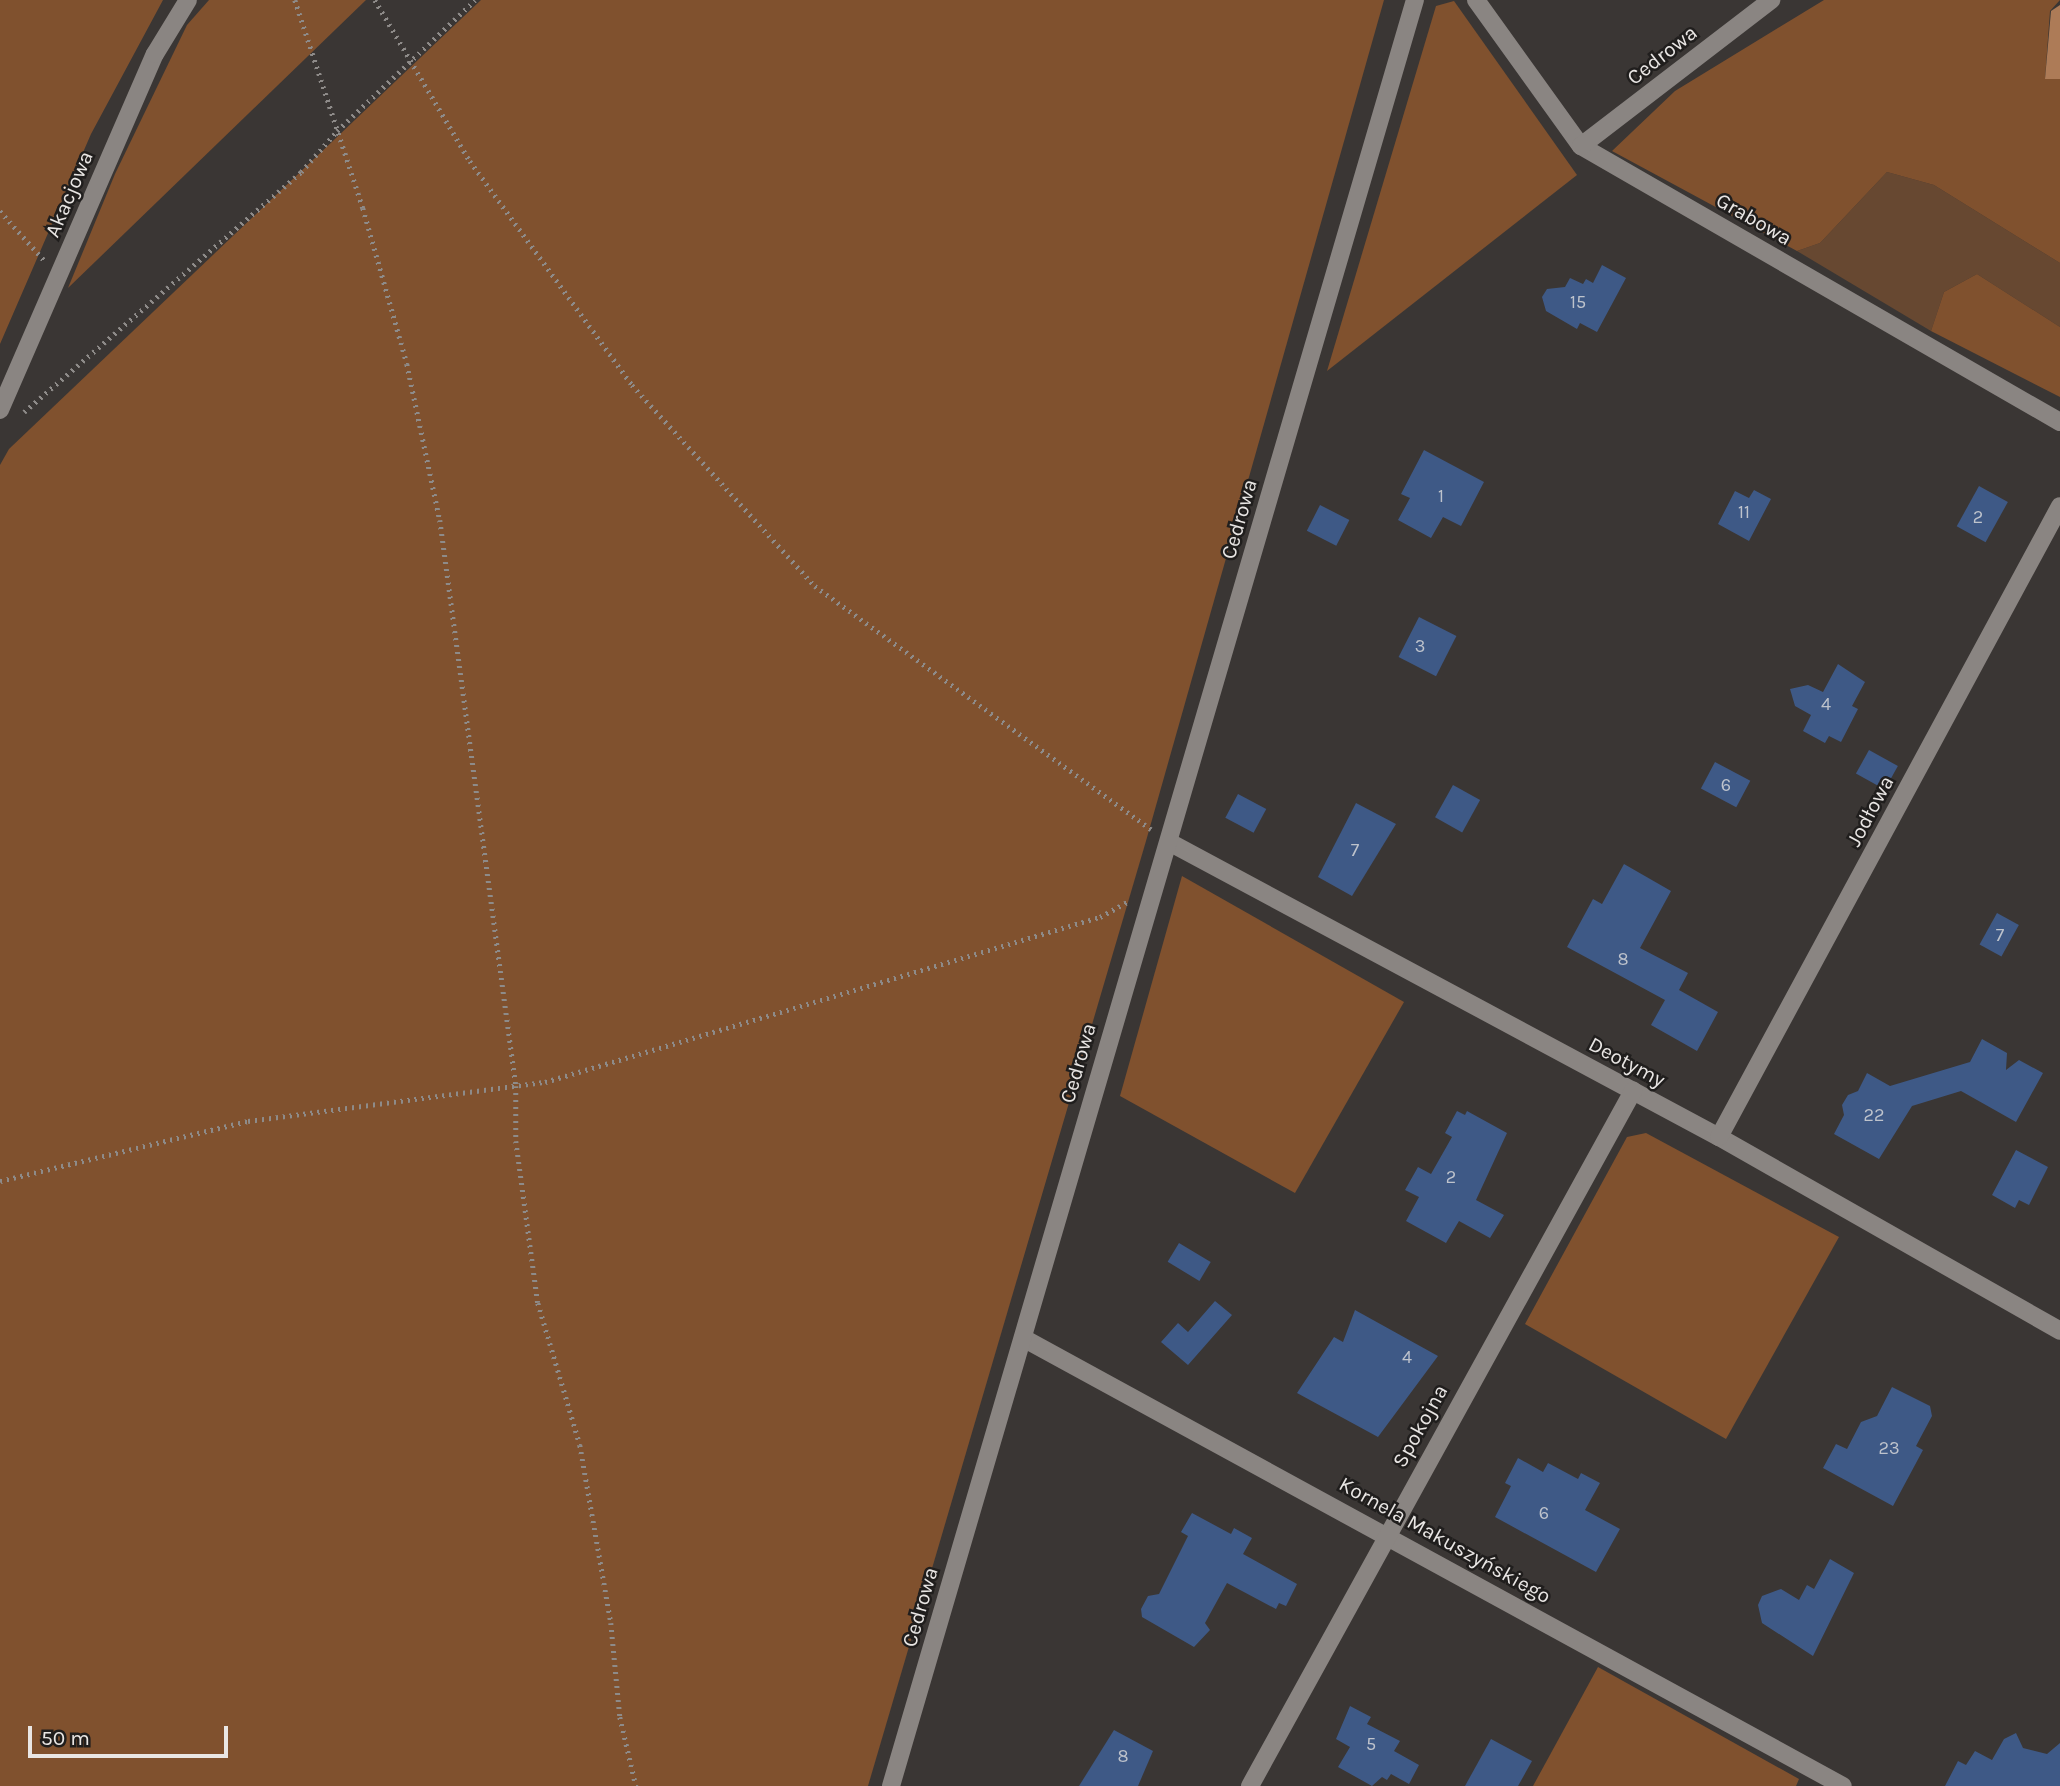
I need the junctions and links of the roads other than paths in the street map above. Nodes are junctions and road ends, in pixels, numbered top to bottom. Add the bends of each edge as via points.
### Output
1 (188, 0) edge
2 (1415, 0) edge
3 (1476, 0) edge
4 (1771, 0) edge
5 (1581, 146) junction
6 (0, 410) edge
7 (2060, 422) edge
8 (2060, 506) edge
9 (1169, 842) junction
10 (1633, 1091) junction
11 (1719, 1138) junction
12 (2060, 1331) edge
13 (1023, 1338) junction
14 (1386, 1533) junction
15 (1820, 1781) edge
16 (891, 1786) edge
17 (1250, 1786) edge
18 (1843, 1786) edge

1 - 6 street, Akacjowa via 155,54
2 - 9 street, Cedrowa
3 - 5 street, Grabowa
4 - 5 street, Cedrowa
5 - 7 street, Grabowa
8 - 11 street, Jodłowa
9 - 10 street, Deotymy
9 - 13 street, Cedrowa
10 - 11 street, Deotymy
10 - 14 street, Spokojna
11 - 12 street, Deotymy
13 - 14 street, Kornela Makuszyńskiego
13 - 16 street, Cedrowa
14 - 15 street, Kornela Makuszyńskiego
14 - 17 street, Spokojna
15 - 18 street, Kornela Makuszyńskiego

